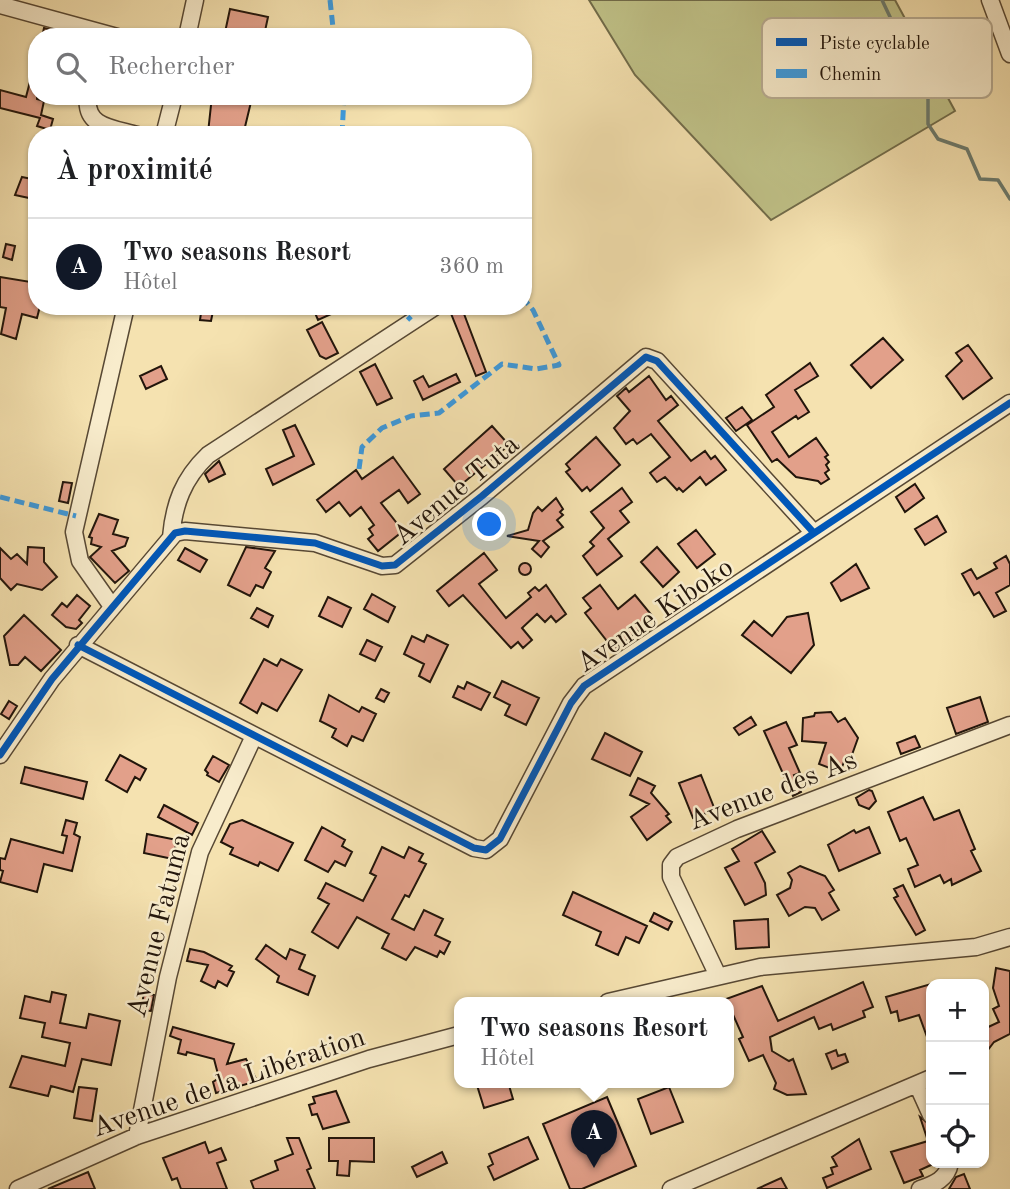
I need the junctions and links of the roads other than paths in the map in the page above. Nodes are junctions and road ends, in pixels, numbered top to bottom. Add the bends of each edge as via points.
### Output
1 (195, 0) edge
2 (990, 0) edge
3 (0, 5) edge
4 (75, 28) edge
5 (189, 28) edge
6 (1010, 54) edge
7 (87, 105) edge
8 (172, 105) edge
9 (103, 126) edge
10 (166, 126) edge
11 (124, 315) edge
12 (422, 315) edge
13 (1010, 403) edge
14 (814, 533) junction
15 (171, 537) junction
16 (111, 606) junction
17 (78, 645) junction
18 (1010, 725) edge
19 (254, 736) junction
20 (0, 755) edge
21 (1010, 937) edge
22 (718, 975) junction
23 (628, 997) edge
24 (454, 1036) edge
25 (924, 1081) edge
26 (929, 1105) edge
27 (137, 1136) junction
28 (949, 1168) edge
29 (18, 1189) edge
30 (671, 1189) edge
31 (920, 1189) edge

1 - 5 street
2 - 6 street
3 - 4 street
7 - 9 street via 92,120
8 - 10 street
11 - 16 street via 74,532 80,561
12 - 15 street via 208,455 177,499
13 - 14 street, Avenue Kiboko
14 - 15 street, Avenue Tuta via 648,356 393,566 309,542 185,531
14 - 19 street, Avenue Kiboko via 579,691 500,839 490,848 474,848
15 - 16 street
16 - 17 street
17 - 19 street, Avenue Kiboko
17 - 20 street
18 - 22 street, Avenue des As via 737,829 677,857 671,877
19 - 27 street, Avenue Fatuma via 200,852 168,977
21 - 22 street via 976,947 778,964
22 - 23 street
24 - 27 street, Avenue de la Libération via 369,1059
25 - 26 street
25 - 30 street
27 - 29 street, Avenue de la Libération
28 - 31 street via 940,1181

